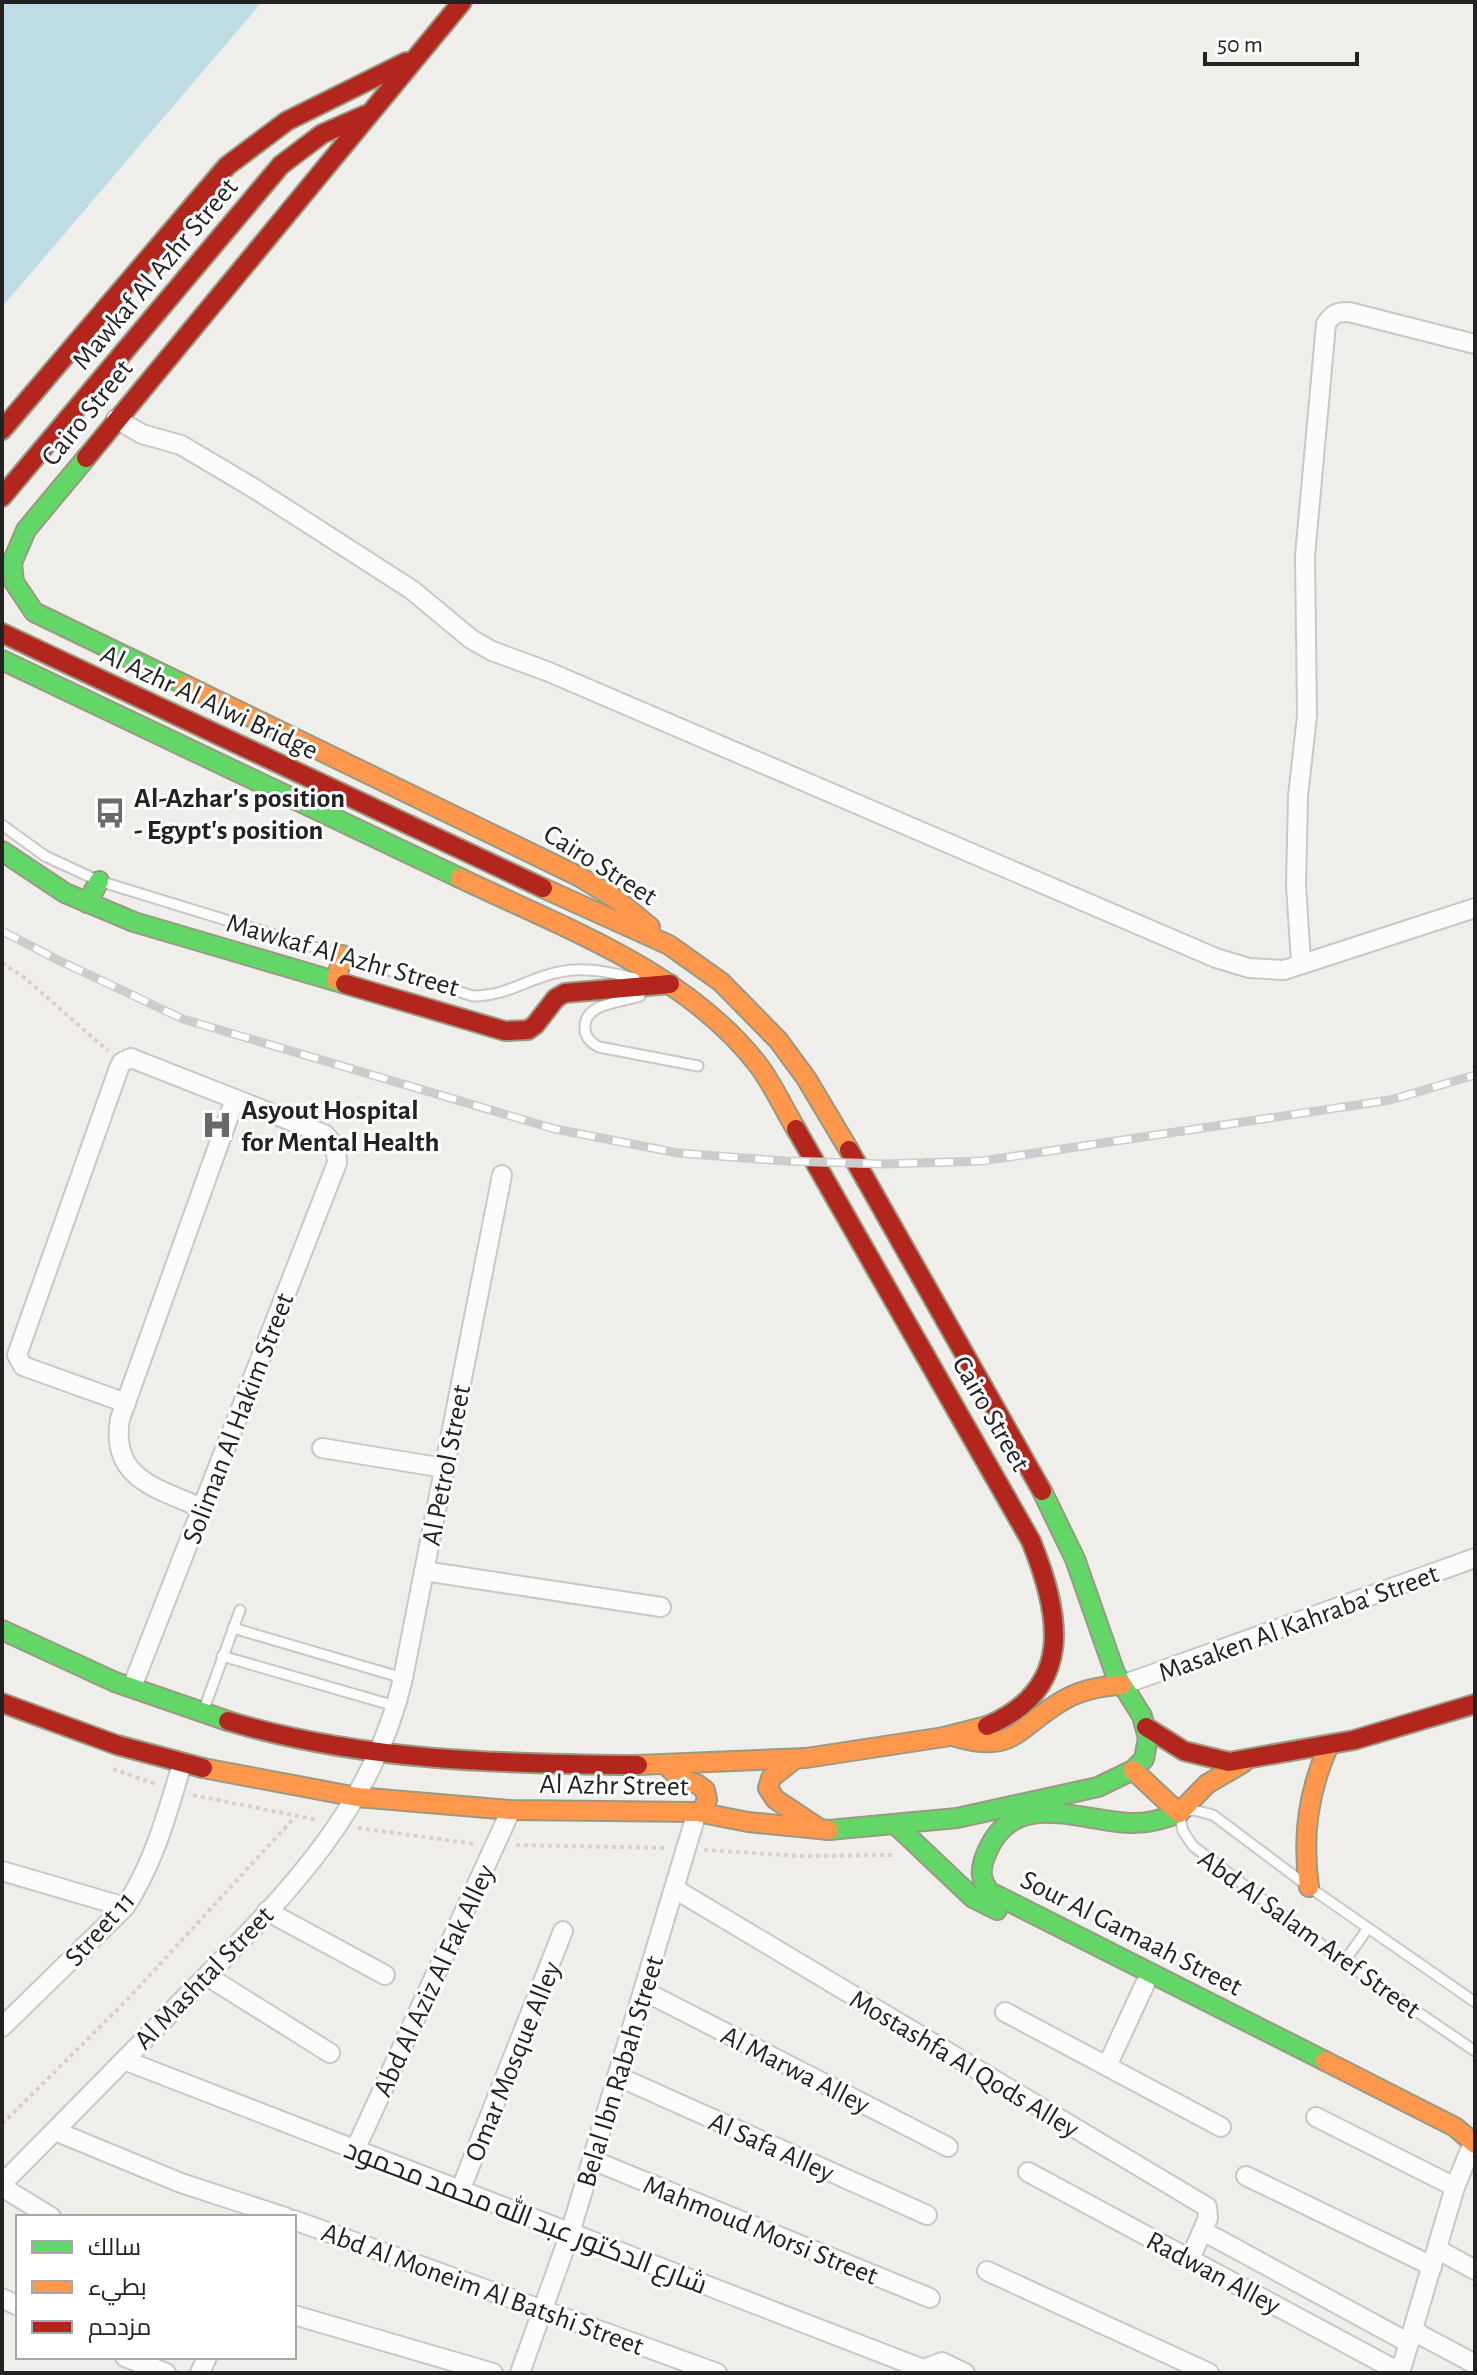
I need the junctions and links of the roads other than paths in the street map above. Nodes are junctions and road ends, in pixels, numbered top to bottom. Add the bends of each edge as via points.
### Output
1 (462, 2) edge
2 (416, 57) junction
3 (371, 112) junction
4 (1475, 344) edge
5 (116, 419) junction
6 (2, 430) edge
7 (2, 497) edge
8 (2, 633) edge
9 (2, 660) edge
10 (2, 825) edge
11 (437, 840) joint
12 (2, 851) edge
13 (421, 859) joint
14 (99, 881) junction
15 (87, 903) junction
16 (1475, 908) edge
17 (669, 945) junction
18 (343, 955) junction
19 (1301, 962) junction
20 (336, 980) junction
21 (670, 984) junction
22 (698, 1066) dead end
23 (235, 1099) junction
24 (502, 1175) dead end
25 (126, 1403) junction
26 (322, 1448) dead end
27 (444, 1468) junction
28 (202, 1508) junction
29 (1475, 1558) edge
30 (424, 1571) junction
31 (661, 1607) dead end
32 (240, 1610) dead end
33 (233, 1628) junction
34 (2, 1630) edge
35 (222, 1656) junction
36 (403, 1678) junction
37 (1122, 1685) junction
38 (132, 1687) junction
39 (2, 1703) edge
40 (1475, 1704) edge
41 (395, 1706) junction
42 (203, 1712) junction
43 (1146, 1727) junction
44 (952, 1736) junction
45 (1329, 1745) junction
46 (379, 1752) junction
47 (795, 1759) junction
48 (1253, 1759) junction
49 (182, 1764) junction
50 (665, 1764) junction
51 (1133, 1770) junction
52 (357, 1797) junction
53 (511, 1810) junction
54 (697, 1812) junction
55 (1179, 1813) junction
56 (897, 1826) junction
57 (822, 1830) junction
58 (2, 1871) edge
59 (1309, 1887) junction
60 (675, 1889) junction
61 (125, 1907) junction
62 (267, 1911) junction
63 (1368, 1928) junction
64 (563, 1931) dead end
65 (1344, 1962) junction
66 (385, 1975) dead end
67 (207, 1976) junction
68 (1145, 1984) junction
69 (644, 1991) junction
70 (1475, 2002) edge
71 (1005, 2012) dead end
72 (2, 2027) edge
73 (1475, 2051) edge
74 (330, 2053) dead end
75 (124, 2060) junction
76 (1107, 2066) junction
77 (617, 2076) junction
78 (1316, 2117) dead end
79 (1221, 2127) dead end
80 (55, 2131) junction
81 (1474, 2143) edge
82 (948, 2147) dead end
83 (355, 2150) junction
84 (592, 2160) junction
85 (1028, 2172) dead end
86 (1246, 2176) dead end
87 (2, 2185) edge
88 (1455, 2187) junction
89 (460, 2191) junction
90 (264, 2214) edge
91 (48, 2215) edge
92 (927, 2215) dead end
93 (296, 2221) edge
94 (1203, 2231) junction
95 (570, 2233) junction
96 (1434, 2258) junction
97 (1190, 2259) junction
98 (1475, 2270) edge
99 (987, 2271) dead end
100 (930, 2298) dead end
101 (543, 2309) junction
102 (296, 2316) edge
103 (1411, 2337) junction
104 (130, 2359) edge
105 (1475, 2364) edge
106 (928, 2372) edge
107 (166, 2373) edge
108 (493, 2373) edge
109 (520, 2373) edge
110 (717, 2373) edge
111 (965, 2373) edge
112 (1209, 2373) edge
113 (1401, 2373) edge

1 - 2 main road, Cairo Street
2 - 3 main road, Cairo Street
2 - 6 main road via 287,121 227,166
3 - 5 main road, Cairo Street
3 - 7 main road, Mawkaf Al Azhr Street via 322,134 281,165
4 - 19 street via 1349,312 1338,312 1326,324 1305,556 1307,716 1296,885
5 - 17 main road, Cairo Street via 13,552 11,578 34,612 580,877
5 - 19 street via 142,434 181,445 255,489 403,583 492,651 1216,958 1249,968 1284,970
8 - 11 main road, Al Azhr Al Alwi Bridge
9 - 13 main road, Al Azhr Al Alwi Bridge
10 - 14 lane via 45,856
11 - 17 main road, Cairo Street
12 - 15 main road, Mawkaf Al Azhr Street
13 - 21 main road, Cairo Street
14 - 15 main road
14 - 18 lane
15 - 20 main road, Mawkaf Al Azhr Street via 134,922
16 - 19 street
17 - 37 main road, Cairo Street via 751,1010 787,1053 836,1128 1051,1505
18 - 20 main road
18 - 21 lane via 473,996 496,995 576,969
20 - 21 main road, Mawkaf Al Azhr Street via 514,1032 532,1029 554,999 565,993
21 - 22 lane via 595,1008 586,1020 586,1034 599,1047
21 - 44 main road, Cairo Street via 729,1031 760,1067 1012,1505 1044,1571 1051,1593 1053,1644 1038,1690 1007,1715
23 - 25 street
23 - 25 street via 131,1058 122,1062 17,1359 23,1366
23 - 28 street, Soliman Al Hakim Street via 324,1134 335,1148 337,1163
24 - 27 street, Al Petrol Street
25 - 28 street via 117,1438 129,1468 146,1482
26 - 27 street
27 - 30 street, Al Petrol Street
28 - 38 street, Soliman Al Hakim Street
29 - 37 street, Masaken Al Kahraba' Street
30 - 31 street
30 - 36 street, Al Petrol Street
32 - 33 lane
33 - 35 lane
33 - 36 lane
34 - 38 main road, Al Azhr Street
35 - 41 lane
35 - 42 lane
36 - 41 street, Al Petrol Street
37 - 43 main road
37 - 44 main road via 1064,1700 1023,1733 1001,1742
38 - 42 main road, Al Azhr Street
39 - 49 main road, Al Azhr Street
40 - 45 main road
41 - 46 street, Al Petrol Street
42 - 46 main road, Al Azhr Street via 252,1728
43 - 48 main road via 1194,1756 1229,1762
43 - 51 main road via 1144,1759
44 - 47 main road, Al Azhr Street
45 - 48 main road
45 - 59 main road via 1305,1822
46 - 50 main road, Al Azhr Street via 516,1762
46 - 52 street, Al Mashtal Street
47 - 50 main road, Al Azhr Street
47 - 57 main road via 771,1778 768,1788 786,1808
48 - 55 main road via 1207,1784
49 - 52 main road, Al Azhr Street
49 - 61 street, Street 11 via 160,1838
50 - 54 main road via 680,1779 705,1790 707,1800
51 - 55 main road
51 - 56 main road, Al Azhr Street via 1098,1787
52 - 53 main road, Al Azhr Street
52 - 62 street, Al Mashtal Street via 322,1850
53 - 54 main road, Al Azhr Street
53 - 83 street, Abd Al Aziz Al Fak Alley
54 - 57 main road, Al Azhr Street
54 - 60 street, Belal Ibn Rabah Street
55 - 59 lane, Abd Al Salam Aref Street via 1213,1815
55 - 65 lane, Abd Al Salam Aref Street via 1193,1846
55 - 81 main road, Sour Al Gamaah Street via 1139,1823 1045,1813 1014,1818 997,1831 981,1865 982,1882 990,1892 1455,2127
56 - 57 main road, Al Azhr Street
56 - 68 main road, Sour Al Gamaah Street via 973,1898
58 - 61 street
59 - 63 lane, Abd Al Salam Aref Street
60 - 69 street, Belal Ibn Rabah Street
60 - 94 street, Mostashfa Al Qods Alley via 1207,2207
61 - 72 street, Street 11
62 - 66 street
62 - 67 street, Al Mashtal Street
63 - 65 lane
63 - 70 lane, Abd Al Salam Aref Street
64 - 89 street, Omar Mosque Alley
65 - 73 lane, Abd Al Salam Aref Street
67 - 74 street
67 - 75 street, Al Mashtal Street
68 - 76 street
68 - 81 main road, Sour Al Gamaah Street via 1450,2138
69 - 77 street, Belal Ibn Rabah Street
69 - 82 street, Al Marwa Alley
71 - 76 street
75 - 80 street, Al Mashtal Street
75 - 83 street, شارع الدكتور عبد الله محمد محمود
76 - 79 street
77 - 84 street, Belal Ibn Rabah Street
77 - 92 street, Al Safa Alley
78 - 88 street
80 - 87 street, Al Mashtal Street
80 - 90 street, Abd Al Moneim Al Batshi Street
81 - 88 street
83 - 89 street, شارع الدكتور عبد الله محمد محمود
84 - 95 street, Belal Ibn Rabah Street
84 - 100 street, Mahmoud Morsi Street
85 - 97 street, Radwan Alley
86 - 96 street
87 - 91 street
88 - 96 street
89 - 95 street, شارع الدكتور عبد الله محمد محمود
93 - 101 street, Abd Al Moneim Al Batshi Street
94 - 97 street
94 - 103 street
95 - 101 street, Belal Ibn Rabah Street
95 - 106 street, شارع الدكتور عبد الله محمد محمود
96 - 98 street
96 - 103 street
97 - 113 street, Radwan Alley
99 - 112 street
101 - 109 street, Belal Ibn Rabah Street
101 - 110 street, Abd Al Moneim Al Batshi Street
102 - 108 street
103 - 105 street
103 - 113 street
104 - 107 street
106 - 111 street, شارع الدكتور عبد الله محمد محمود via 942,2362

